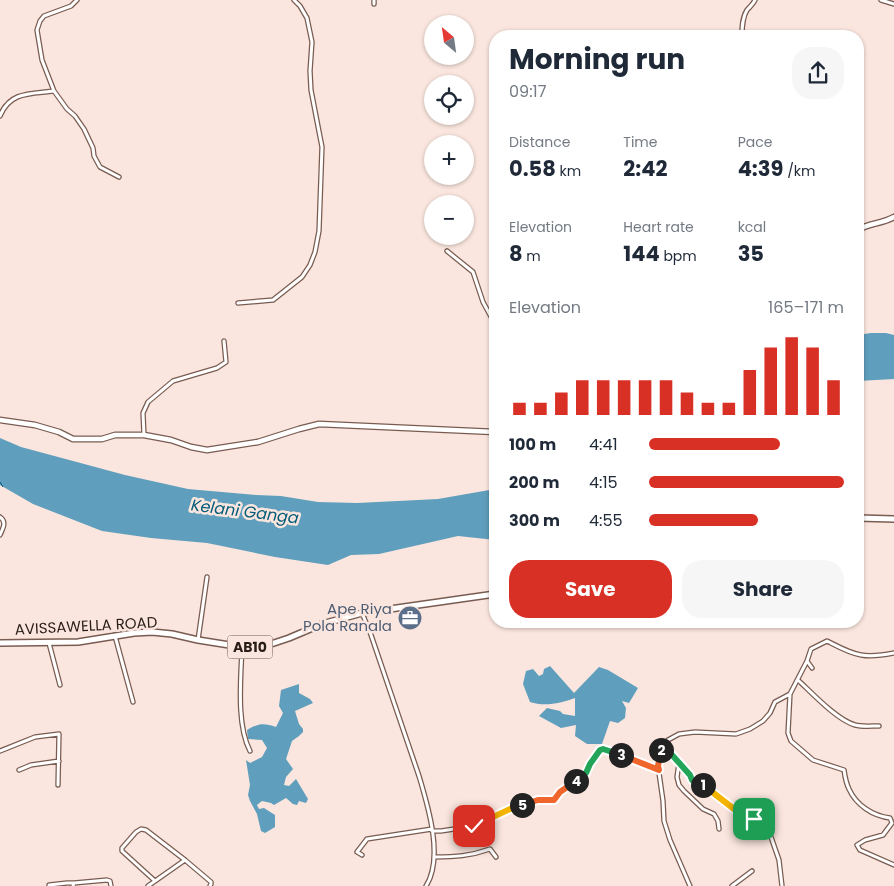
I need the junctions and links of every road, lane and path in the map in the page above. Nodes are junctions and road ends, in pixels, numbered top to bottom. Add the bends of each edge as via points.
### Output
1 (77, 0) edge
2 (294, 0) edge
3 (755, 0) edge
4 (880, 0) edge
5 (894, 4) edge
6 (742, 30) edge
7 (54, 91) junction
8 (0, 116) edge
9 (119, 177) dead end
10 (894, 217) edge
11 (864, 226) edge
12 (447, 252) dead end
13 (238, 303) dead end
14 (489, 313) edge
15 (224, 341) dead end
16 (0, 420) edge
17 (489, 432) edge
18 (144, 435) junction
19 (0, 517) edge
20 (864, 518) edge
21 (894, 519) edge
22 (0, 535) edge
23 (207, 577) dead end
24 (489, 595) edge
25 (362, 613) junction
26 (115, 635) junction
27 (198, 640) junction
28 (0, 643) edge
29 (49, 643) junction
30 (242, 647) junction
31 (894, 653) edge
32 (806, 661) junction
33 (812, 668) dead end
34 (798, 680) junction
35 (60, 685) dead end
36 (790, 694) junction
37 (133, 702) dead end
38 (879, 726) dead end
39 (664, 746) junction
40 (0, 751) edge
41 (250, 751) dead end
42 (59, 761) junction
43 (679, 762) junction
44 (19, 770) dead end
45 (659, 770) junction
46 (58, 785) dead end
47 (719, 829) dead end
48 (432, 830) junction
49 (362, 856) dead end
50 (434, 857) junction
51 (496, 857) dead end
52 (185, 860) junction
53 (894, 865) edge
54 (752, 871) dead end
55 (156, 880) junction
56 (49, 885) edge
57 (74, 885) edge
58 (111, 886) edge
59 (148, 886) edge
60 (210, 886) edge
61 (426, 886) edge
62 (690, 886) edge
63 (732, 886) edge
64 (782, 886) edge

1 - 7 street via 71,6 44,16 37,30 42,60
2 - 13 street via 307,18 312,42 311,90 322,147 320,230 316,252 302,276 274,300
3 - 6 street via 745,12
4 - 5 street
7 - 8 street via 17,97 3,108
7 - 9 street via 84,129 100,167
10 - 11 street
12 - 14 street via 473,272
15 - 18 street via 226,362 217,368 173,381 148,402 143,414
16 - 18 street via 35,425 73,439
17 - 18 street via 319,424 258,442 207,450
19 - 22 street via 5,524
20 - 21 main road
23 - 27 street
24 - 25 main road, AVISSAWELLA ROAD / AB10
25 - 30 main road, AVISSAWELLA ROAD / AB10 via 268,645
25 - 48 street via 419,776
26 - 27 main road, AVISSAWELLA ROAD / AB10 via 152,632
26 - 29 main road, AVISSAWELLA ROAD / AB10
26 - 37 street
27 - 30 main road, AVISSAWELLA ROAD / AB10
28 - 29 main road, AVISSAWELLA ROAD / AB10
29 - 35 street
30 - 41 street via 241,719
31 - 32 street via 861,655 827,641 811,649
32 - 33 street
32 - 34 street
34 - 36 street
34 - 38 street via 848,723
36 - 39 street via 776,702 770,713 750,729 736,734 679,734
36 - 53 street via 788,733 791,741 813,760 844,770 852,795 865,809 890,818 892,823 883,835 857,845 860,850
39 - 43 street
39 - 45 street
40 - 42 street via 35,737 59,734
42 - 44 street
42 - 46 street
43 - 47 street via 679,785 714,814
43 - 64 street via 692,780 708,788 738,812 754,819 771,837 779,860
45 - 48 street via 603,749 586,773 554,800 538,800 512,808 474,826
45 - 62 street via 664,821
48 - 49 street via 367,839 357,852
48 - 50 street
50 - 51 street via 460,857 490,849
50 - 61 street
52 - 55 street
52 - 55 street via 146,830 139,830 122,851
52 - 60 street via 210,882
54 - 63 street
55 - 59 street
56 - 57 street
57 - 58 street via 107,880

